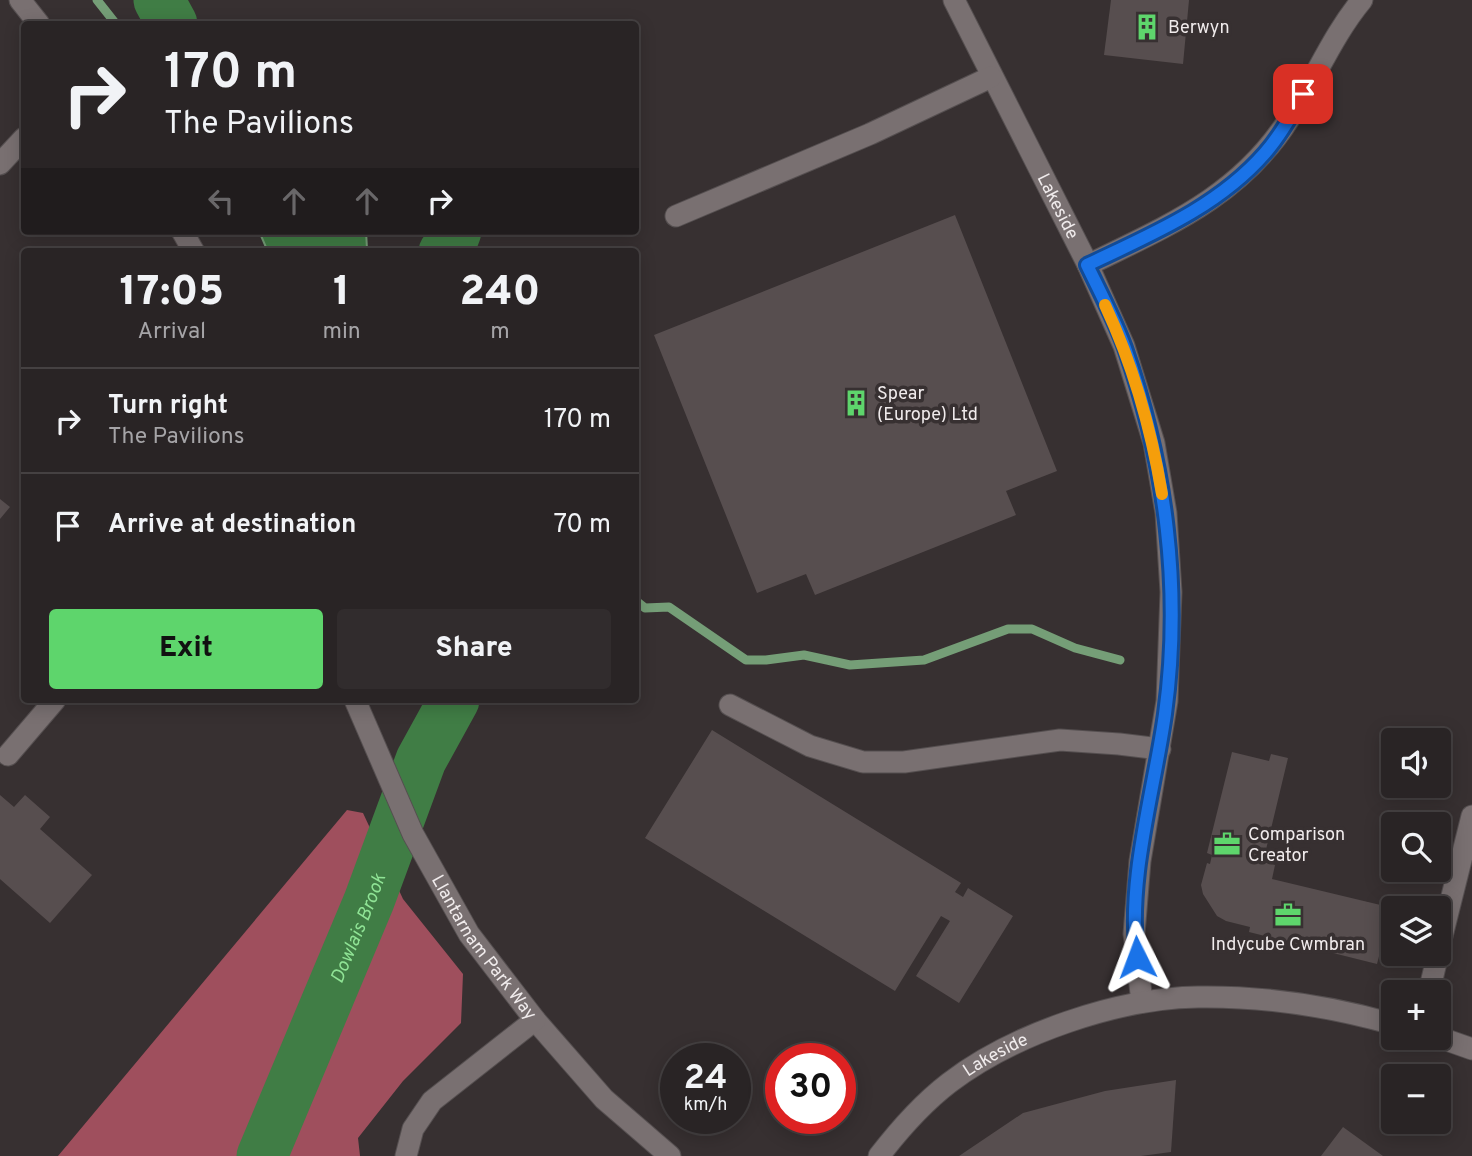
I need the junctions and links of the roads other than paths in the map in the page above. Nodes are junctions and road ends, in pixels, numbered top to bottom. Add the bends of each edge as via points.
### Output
1 (20, 0) edge
2 (954, 0) edge
3 (1362, 0) edge
4 (37, 21) edge
5 (991, 77) junction
6 (21, 141) edge
7 (0, 164) edge
8 (676, 216) dead end
9 (1087, 265) junction
10 (52, 703) edge
11 (356, 703) edge
12 (730, 705) dead end
13 (1160, 750) junction
14 (8, 755) dead end
15 (1472, 816) edge
16 (1451, 901) edge
17 (1142, 1002) junction
18 (536, 1020) junction
19 (1381, 1021) edge
20 (1451, 1042) edge
21 (1472, 1049) edge
22 (406, 1156) edge
23 (670, 1156) edge
24 (879, 1156) edge

1 - 4 street
2 - 5 street, Lakeside
3 - 9 street via 1264,154 1196,211
5 - 8 street
5 - 9 street, Lakeside
6 - 7 street
9 - 13 street, Lakeside via 1128,358 1154,443 1166,513 1171,592
10 - 14 street
11 - 18 street, Llantarnam Park Way via 413,834 469,934
12 - 13 street via 810,746 863,762 904,762 1060,740
13 - 17 street, Lakeside via 1140,861 1134,934
15 - 16 street
17 - 19 street, Lakeside via 1196,997 1257,999 1342,1010
17 - 24 street, Lakeside via 1061,1023 1004,1049 949,1083
18 - 22 street via 432,1101 413,1129
18 - 23 street, Llantarnam Park Way via 604,1100
20 - 21 street

